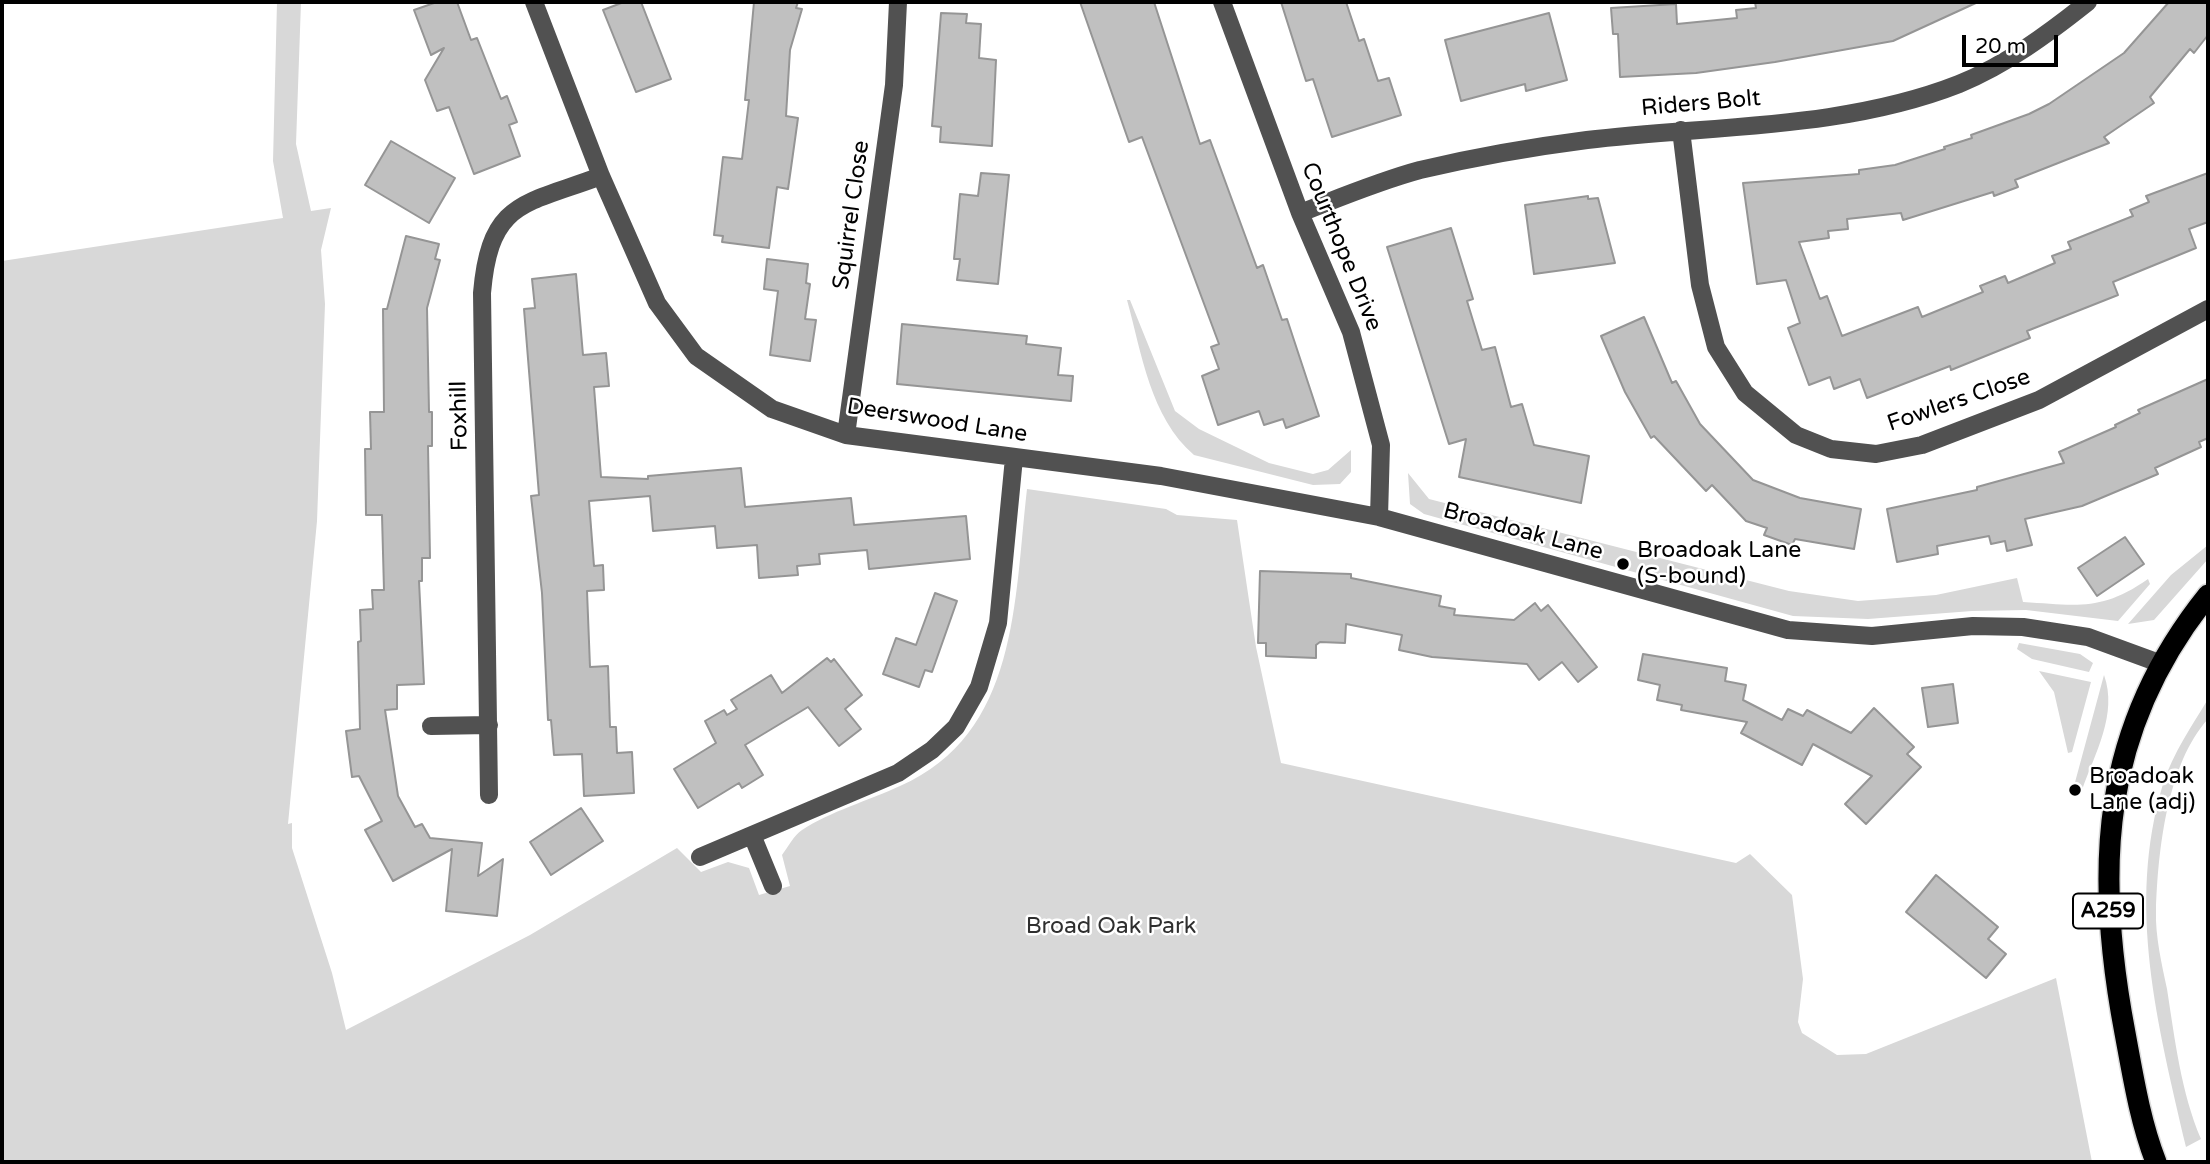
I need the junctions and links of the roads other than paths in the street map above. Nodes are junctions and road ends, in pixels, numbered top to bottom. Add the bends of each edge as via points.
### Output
1 (534, 2) edge
2 (898, 2) edge
3 (1222, 2) edge
4 (2088, 2) edge
5 (1681, 130) junction
6 (601, 177) junction
7 (1300, 213) junction
8 (2208, 309) edge
9 (846, 435) junction
10 (1014, 458) junction
11 (1161, 476) joint
12 (1379, 517) junction
13 (2208, 595) edge
14 (2160, 663) junction
15 (489, 725) junction
16 (431, 726) dead end
17 (489, 795) dead end
18 (752, 835) junction
19 (700, 858) dead end
20 (773, 886) dead end
21 (2156, 1162) edge

1 - 6 street, Deerswood Lane
2 - 9 street, Squirrel Close via 894,85
3 - 7 street, Courthope Drive
4 - 5 street, Riders Bolt via 2045,37 1960,83 1891,106 1819,118
5 - 7 street, Riders Bolt via 1584,141 1418,171
5 - 8 street, Fowlers Close via 1700,285 1716,347 1745,393 1796,435 1831,449 1876,454 1922,445 2039,400
6 - 9 street, Deerswood Lane via 657,303 696,356 772,409
6 - 15 street, Foxhill via 514,209 495,231 485,256
7 - 12 street, Courthope Drive via 1351,332 1381,444
9 - 10 street, Deerswood Lane
10 - 11 street, Deerswood Lane
10 - 18 street via 998,623 979,687 956,727 933,750 898,773
11 - 12 street, Broadoak Lane
12 - 14 street, Broadoak Lane via 1788,630 1872,636 1973,626 2023,627 2088,637
13 - 14 highway, A259
14 - 21 highway, A259 via 2136,716 2118,780 2107,901 2117,992
15 - 16 street
15 - 17 street, Foxhill
18 - 19 street
18 - 20 street

